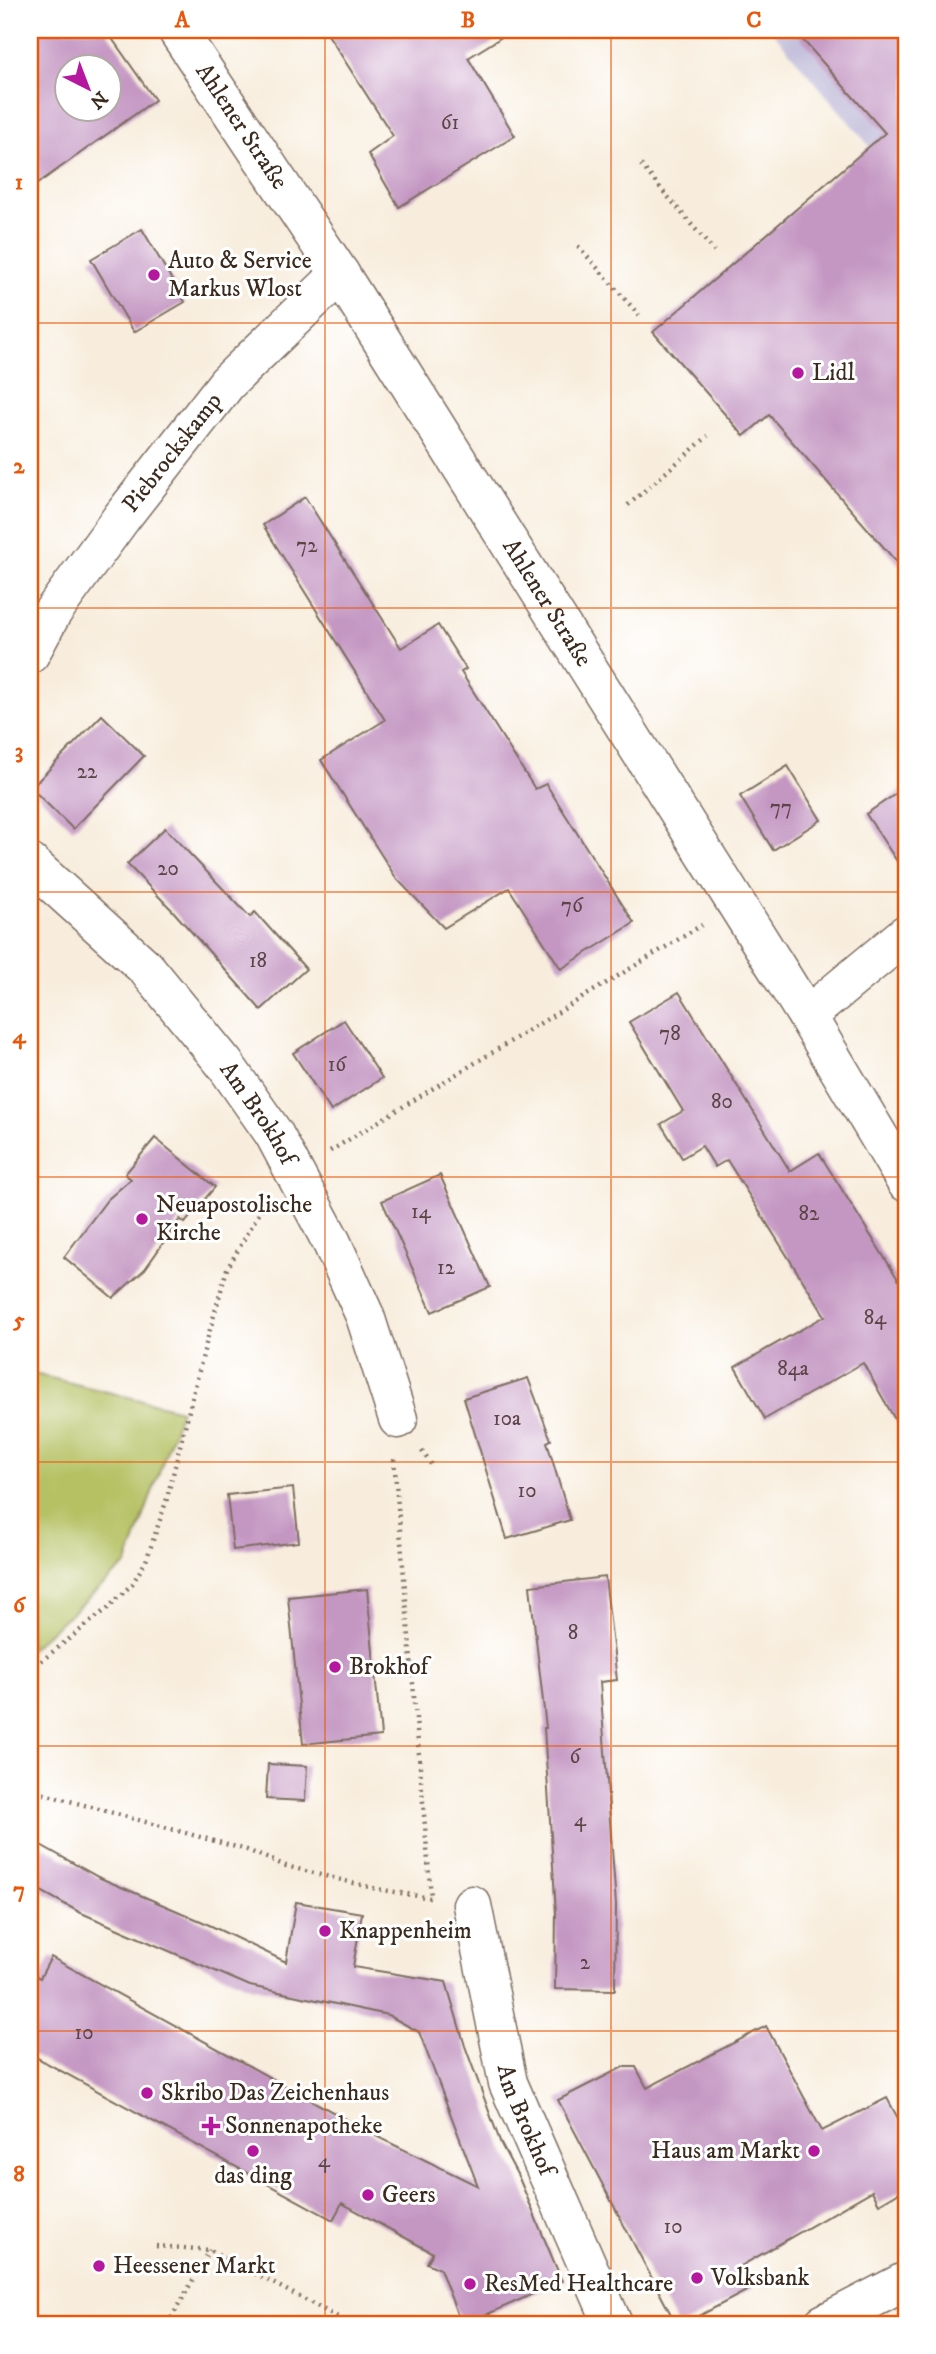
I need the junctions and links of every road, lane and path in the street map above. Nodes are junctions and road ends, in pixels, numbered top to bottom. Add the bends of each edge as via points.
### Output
1 (177, 30) edge
2 (641, 165) dead end
3 (578, 246) dead end
4 (714, 251) dead end
5 (340, 274) junction
6 (639, 315) dead end
7 (708, 436) dead end
8 (628, 505) dead end
9 (30, 654) edge
10 (30, 863) edge
11 (736, 904) junction
12 (906, 934) edge
13 (807, 1017) junction
14 (294, 1172) junction
15 (906, 1182) edge
16 (398, 1419) joint
17 (30, 1670) edge
18 (30, 1790) edge
19 (431, 1898) junction
20 (472, 1905) joint
21 (156, 2246) dead end
22 (210, 2250) junction
23 (906, 2281) edge
24 (168, 2324) edge
25 (351, 2324) edge
26 (613, 2324) edge
27 (823, 2324) edge

1 - 5 street, Ahlener Straße
2 - 4 path
3 - 6 path
5 - 9 street, Piebrockskamp via 227,383 52,613
5 - 11 street, Ahlener Straße
7 - 8 path
10 - 14 street, Am Brokhof via 146,968 224,1063 274,1134
11 - 13 street, Ahlener Straße
11 - 14 path
12 - 13 street
13 - 15 street, Ahlener Straße
14 - 16 street, Am Brokhof via 365,1315
14 - 17 path via 268,1199 227,1269 166,1502 146,1561 132,1584 109,1607
16 - 19 path via 396,1499
18 - 19 path via 247,1850 286,1866
19 - 20 path
20 - 26 street, Am Brokhof via 508,2083
21 - 22 path
22 - 24 path
22 - 25 path
23 - 27 street

